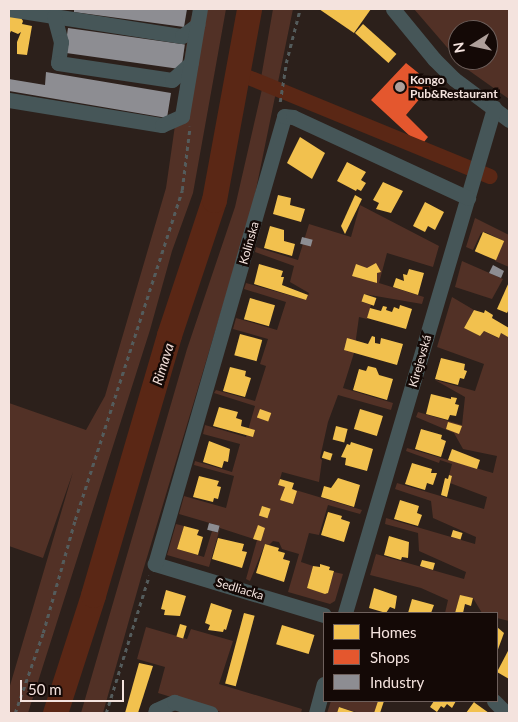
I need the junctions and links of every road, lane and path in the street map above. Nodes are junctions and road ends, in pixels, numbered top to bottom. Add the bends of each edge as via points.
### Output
1 (9, 9) edge
2 (200, 9) edge
3 (300, 9) edge
4 (393, 9) edge
5 (54, 16) junction
6 (197, 25) junction
7 (191, 63) junction
8 (9, 100) edge
9 (280, 101) dead end
10 (494, 108) junction
11 (509, 120) edge
12 (190, 124) dead end
13 (468, 198) junction
14 (155, 564) junction
15 (346, 612) edge
16 (323, 615) edge
17 (323, 688) edge
18 (495, 702) edge
19 (15, 713) edge
20 (106, 713) edge
21 (155, 713) edge
22 (210, 713) edge
23 (316, 713) edge
24 (506, 713) edge

1 - 5 street
2 - 6 street
3 - 9 path
4 - 10 street via 454,79
5 - 6 street via 182,36
5 - 7 street via 61,42 58,63 172,80
6 - 7 street
7 - 8 street via 182,116 162,125
10 - 11 street
10 - 13 street, Kirejevská
12 - 19 path via 182,190 74,520 61,573
13 - 14 street, Kolínska via 293,117 284,116
13 - 15 street, Kirejevská
14 - 16 street, Sedliacka
14 - 20 path via 144,588
17 - 23 street
18 - 24 street
21 - 22 street via 174,702

